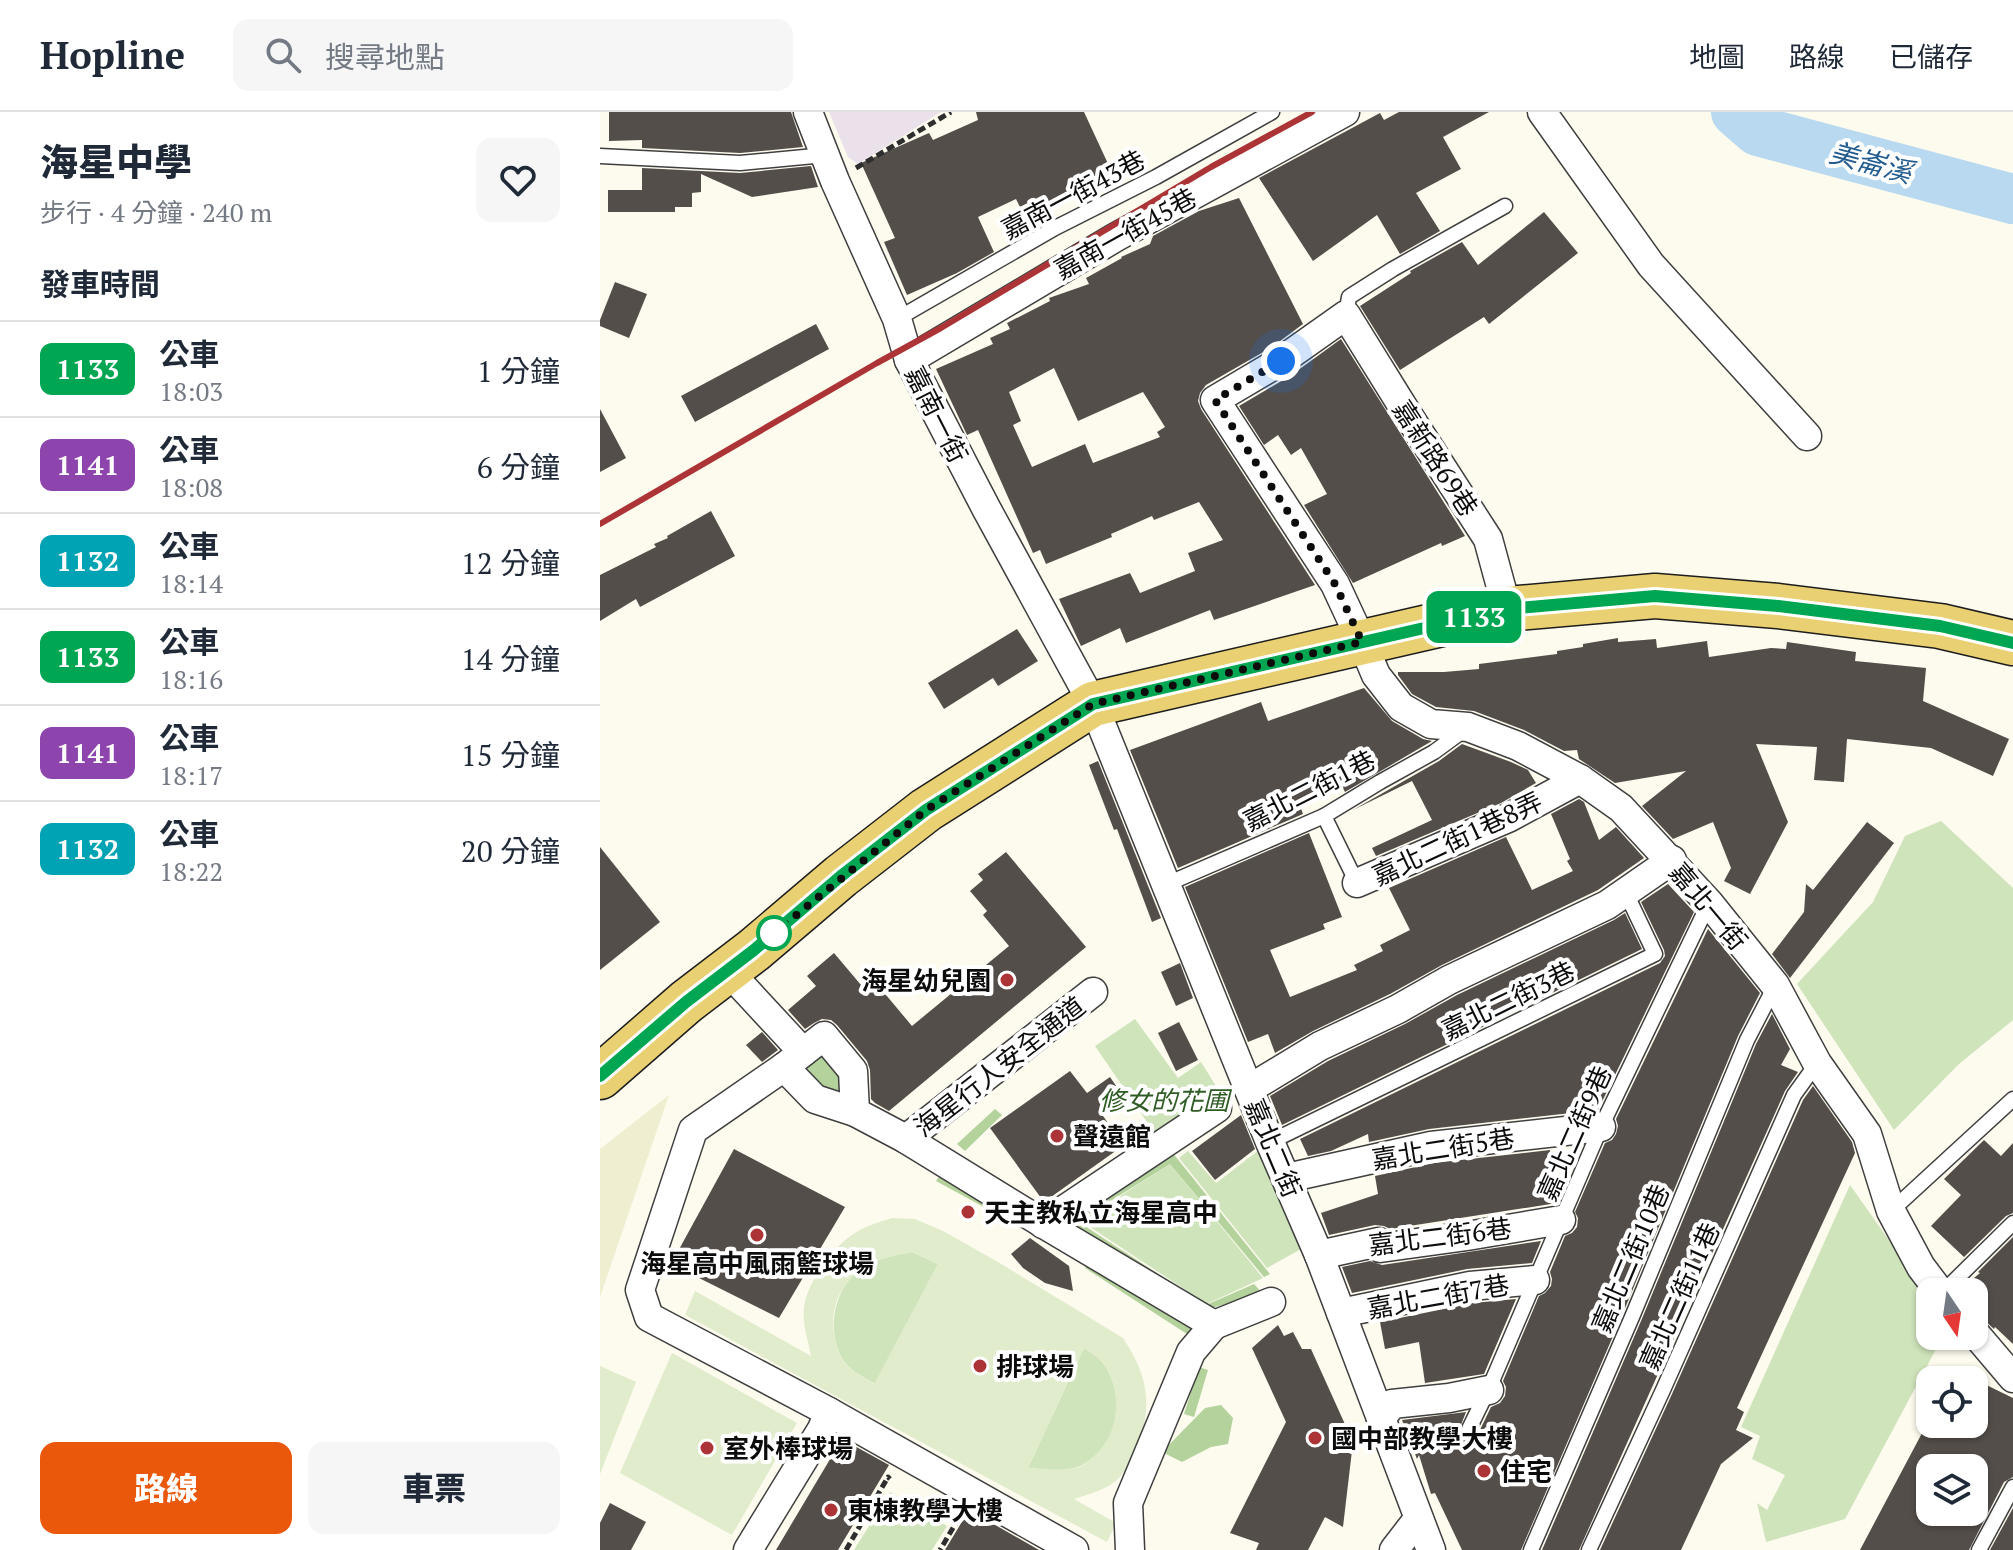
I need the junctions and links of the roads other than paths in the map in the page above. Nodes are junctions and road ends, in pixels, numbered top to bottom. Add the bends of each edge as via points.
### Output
1 (808, 112) edge
2 (1272, 112) edge
3 (1345, 112) edge
4 (1542, 112) edge
5 (600, 156) edge
6 (830, 168) junction
7 (1505, 206) dead end
8 (1346, 315) junction
9 (897, 319) junction
10 (909, 360) junction
11 (1807, 436) dead end
12 (1507, 609) junction
13 (1362, 642) junction
14 (2013, 643) edge
15 (1093, 704) junction
16 (1468, 727) junction
17 (1580, 779) junction
18 (1324, 816) junction
19 (1672, 860) junction
20 (1357, 883) joint
21 (1167, 884) junction
22 (1709, 903) junction
23 (727, 970) junction
24 (1775, 985) junction
25 (1093, 992) dead end
26 (793, 1060) junction
27 (1817, 1063) junction
28 (600, 1077) edge
29 (1249, 1089) junction
30 (2013, 1099) edge
31 (1217, 1108) dead end
32 (855, 1112) junction
33 (1601, 1127) junction
34 (906, 1139) junction
35 (1270, 1142) junction
36 (1287, 1178) junction
37 (1891, 1211) junction
38 (1561, 1220) junction
39 (2013, 1223) edge
40 (1043, 1224) junction
41 (1319, 1255) junction
42 (1930, 1278) edge
43 (1956, 1278) edge
44 (1535, 1280) junction
45 (1271, 1302) dead end
46 (1341, 1313) junction
47 (1214, 1325) junction
48 (1988, 1345) edge
49 (2009, 1364) edge
50 (1489, 1390) junction
51 (829, 1412) junction
52 (1381, 1419) junction
53 (1469, 1429) dead end
54 (2013, 1487) edge
55 (1418, 1519) junction
56 (1044, 1543) edge
57 (748, 1550) edge
58 (1074, 1550) edge
59 (1130, 1550) edge
60 (1394, 1550) edge
61 (1431, 1550) edge
62 (1531, 1550) edge
63 (1589, 1550) edge
64 (1979, 1550) edge

1 - 6 street, 嘉南一街
2 - 9 lane, 嘉南一街43巷
3 - 10 street, 嘉南一街45巷 via 1116,237
4 - 11 street via 1651,265
5 - 6 lane
6 - 9 street, 嘉南一街
7 - 8 lane via 1349,297
8 - 12 street, 嘉新路69巷 via 1488,539
8 - 13 street, 嘉北一街 via 1215,400 1335,584
9 - 10 street, 嘉南一街
10 - 15 street, 嘉南一街
12 - 13 main road
12 - 14 main road via 1655,596 1940,626
13 - 15 main road
13 - 16 street, 嘉北一街 via 1376,675 1401,707 1431,724
15 - 21 street, 嘉北二街
15 - 23 main road via 926,810
16 - 17 street, 嘉北一街
16 - 18 lane, 嘉北二街1巷
17 - 19 street, 嘉北一街 via 1621,808
17 - 20 street, 嘉北二街1巷8弄 via 1508,818
18 - 20 lane, 嘉北二街1巷8弄
18 - 21 lane, 嘉北二街1巷
19 - 22 street, 嘉北一街
19 - 29 street via 1607,905 1320,1046
19 - 35 lane, 嘉北二街3巷 via 1626,893 1655,954
21 - 29 street, 嘉北二街
22 - 24 street, 嘉北一街
22 - 33 lane, 嘉北二街9巷
23 - 26 street, 海星行人安全通道
23 - 28 main road
24 - 27 street, 嘉北一街
24 - 62 lane, 嘉北二街10巷
25 - 34 street, 海星行人安全通道
26 - 32 street, 海星行人安全通道 via 815,1099
26 - 32 street via 824,1036 853,1071
26 - 51 street via 693,1130 640,1290 649,1317
27 - 37 street, 嘉北一街 via 1867,1134
27 - 63 lane, 嘉北二街11巷 via 1794,1095
29 - 35 street, 嘉北二街
30 - 37 lane
31 - 40 street
32 - 34 street, 海星行人安全通道
33 - 36 street, 嘉北二街5巷 via 1431,1146
33 - 38 lane, 嘉北二街9巷
34 - 40 street, 海星行人安全通道
35 - 36 street, 嘉北二街
36 - 41 street, 嘉北二街
37 - 42 street, 嘉北一街
38 - 41 street, 嘉北二街6巷 via 1380,1248 1379,1242
38 - 44 lane, 嘉北二街9巷
39 - 43 lane
40 - 47 street, 海星行人安全通道
41 - 46 street, 嘉北二街
44 - 46 street, 嘉北二街7巷 via 1470,1286
44 - 50 lane, 嘉北二街9巷
45 - 47 street
46 - 52 street, 嘉北二街
47 - 59 street via 1191,1352 1128,1503
48 - 49 street
50 - 52 street via 1392,1404
50 - 53 lane, 嘉北二街9巷
51 - 56 street
51 - 57 street
52 - 55 street, 嘉北二街
54 - 64 lane
55 - 60 street
55 - 61 street, 嘉北二街
56 - 58 street

